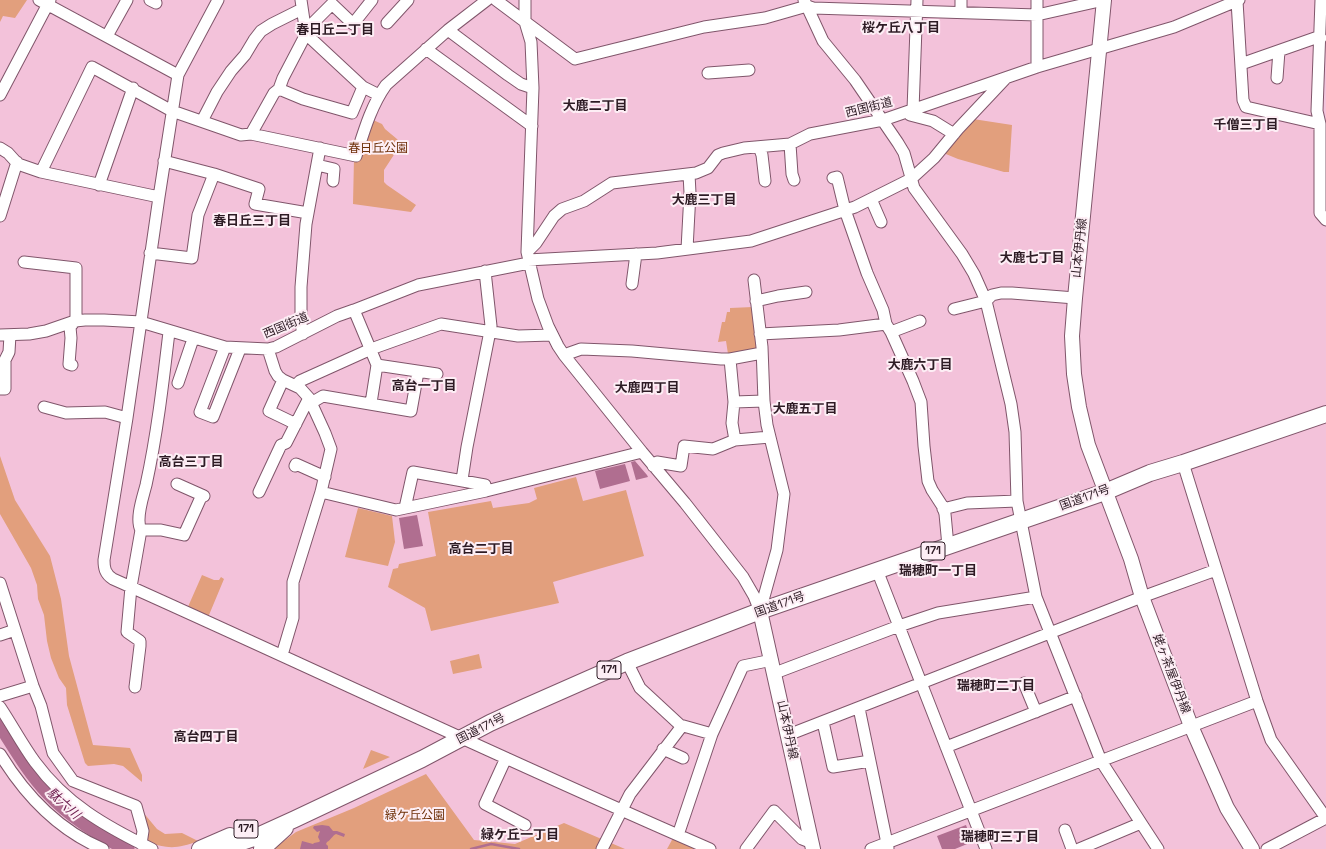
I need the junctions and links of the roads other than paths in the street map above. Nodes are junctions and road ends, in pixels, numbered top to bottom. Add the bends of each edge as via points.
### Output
1 (127, 0) edge
2 (218, 0) edge
3 (372, 0) edge
4 (408, 0) edge
5 (487, 0) edge
6 (496, 0) edge
7 (525, 0) edge
8 (917, 0) edge
9 (961, 0) edge
10 (1037, 0) edge
11 (1104, 0) edge
12 (1238, 0) edge
13 (1321, 0) edge
14 (45, 2) edge
15 (303, 3) edge
16 (806, 3) edge
17 (916, 12) junction
18 (961, 12) junction
19 (1036, 15) junction
20 (525, 22) junction
21 (387, 23) dead end
22 (448, 30) junction
23 (306, 31) junction
24 (107, 36) junction
25 (1320, 38) junction
26 (1100, 48) junction
27 (426, 49) junction
28 (1279, 52) junction
29 (1241, 64) junction
30 (1037, 67) junction
31 (749, 70) dead end
32 (708, 73) dead end
33 (178, 75) junction
34 (1007, 77) junction
35 (1277, 78) dead end
36 (363, 87) junction
37 (133, 88) junction
38 (532, 88) junction
39 (278, 89) junction
40 (1322, 92) edge
41 (0, 95) edge
42 (379, 95) junction
43 (911, 110) junction
44 (172, 111) junction
45 (202, 120) junction
46 (883, 120) junction
47 (1320, 124) junction
48 (532, 126) junction
49 (251, 134) junction
50 (954, 134) junction
51 (790, 144) junction
52 (759, 147) junction
53 (0, 148) edge
54 (320, 148) junction
55 (164, 161) junction
56 (17, 162) junction
57 (317, 165) junction
58 (40, 172) junction
59 (214, 174) junction
60 (689, 174) junction
61 (837, 177) dead end
62 (910, 179) junction
63 (794, 180) dead end
64 (333, 181) dead end
65 (765, 181) dead end
66 (99, 185) junction
67 (159, 197) junction
68 (871, 199) junction
69 (845, 210) junction
70 (308, 213) junction
71 (0, 216) edge
72 (1326, 220) edge
73 (881, 222) dead end
74 (687, 249) junction
75 (150, 253) junction
76 (636, 254) junction
77 (528, 258) junction
78 (24, 262) dead end
79 (485, 271) junction
80 (754, 280) dead end
81 (632, 284) dead end
82 (806, 292) dead end
83 (1075, 298) junction
84 (756, 301) junction
85 (986, 301) junction
86 (954, 309) dead end
87 (354, 310) junction
88 (75, 321) junction
89 (920, 321) dead end
90 (141, 322) junction
91 (888, 328) junction
92 (169, 332) junction
93 (490, 332) junction
94 (303, 334) junction
95 (760, 334) junction
96 (5, 335) edge
97 (552, 335) junction
98 (193, 339) junction
99 (224, 347) junction
100 (240, 349) junction
101 (268, 349) junction
102 (371, 349) junction
103 (762, 353) junction
104 (564, 355) junction
105 (730, 359) junction
106 (3, 360) edge
107 (378, 364) junction
108 (72, 365) dead end
109 (418, 372) junction
110 (437, 374) dead end
111 (283, 380) junction
112 (178, 383) dead end
113 (296, 386) junction
114 (0, 389) edge
115 (310, 401) junction
116 (764, 401) junction
117 (734, 402) junction
118 (371, 403) junction
119 (44, 407) dead end
120 (1326, 414) edge
121 (127, 418) junction
122 (296, 424) junction
123 (770, 437) junction
124 (735, 440) junction
125 (642, 452) junction
126 (1183, 463) junction
127 (296, 464) dead end
128 (653, 466) junction
129 (324, 477) junction
130 (462, 480) junction
131 (177, 484) dead end
132 (486, 491) junction
133 (259, 492) dead end
134 (321, 492) junction
135 (1106, 492) junction
136 (1017, 501) junction
137 (405, 508) junction
138 (943, 509) junction
139 (1020, 520) junction
140 (141, 530) junction
141 (948, 546) junction
142 (878, 570) junction
143 (1216, 570) junction
144 (0, 582) edge
145 (131, 587) junction
146 (1036, 597) junction
147 (1142, 597) junction
148 (760, 611) junction
149 (899, 626) junction
150 (15, 630) junction
151 (1050, 633) junction
152 (0, 635) edge
153 (282, 655) junction
154 (772, 660) junction
155 (627, 662) junction
156 (775, 674) junction
157 (1024, 683) dead end
158 (921, 684) junction
159 (32, 686) junction
160 (135, 687) dead end
161 (0, 696) edge
162 (1076, 696) junction
163 (1257, 701) junction
164 (0, 707) edge
165 (859, 708) junction
166 (1036, 712) junction
167 (823, 722) junction
168 (682, 726) junction
169 (1191, 726) junction
170 (712, 734) junction
171 (788, 735) junction
172 (463, 738) junction
173 (946, 746) junction
174 (663, 750) junction
175 (0, 754) edge
176 (506, 758) junction
177 (683, 758) dead end
178 (870, 761) junction
179 (1101, 761) junction
180 (623, 810) junction
181 (971, 811) junction
182 (1326, 818) edge
183 (295, 819) junction
184 (1141, 823) junction
185 (525, 825) dead end
186 (1065, 830) dead end
187 (678, 835) junction
188 (141, 844) junction
189 (256, 844) edge
190 (813, 846) edge
191 (888, 846) edge
192 (103, 849) edge
193 (152, 849) edge
194 (200, 849) edge
195 (220, 849) edge
196 (236, 849) edge
197 (602, 849) edge
198 (710, 849) edge
199 (746, 849) edge
200 (871, 849) edge
201 (986, 849) edge
202 (1072, 849) edge
203 (1078, 849) edge
204 (1158, 849) edge
205 (1252, 849) edge
206 (1267, 849) edge

1 - 24 street
2 - 33 street
3 - 23 street via 353,24 332,4
4 - 21 street
5 - 22 street
6 - 20 street
7 - 20 street
8 - 17 street
9 - 18 street
10 - 19 street
11 - 19 street
11 - 26 main road, 山本伊丹線
12 - 26 street, 西国街道 via 1174,27
12 - 29 street
13 - 25 street
14 - 24 street
14 - 41 street
15 - 23 street
15 - 45 street via 261,31 217,92
16 - 17 street via 813,8
16 - 20 street via 765,18 704,28 575,59
16 - 46 street via 823,41
17 - 18 street
17 - 43 street
18 - 19 street
19 - 30 street
20 - 38 street via 531,42
22 - 27 street
22 - 38 street via 521,84
23 - 36 street
23 - 39 street
24 - 33 street
25 - 28 street
25 - 40 street
26 - 30 street, 西国街道
26 - 83 main road, 山本伊丹線
27 - 42 street via 386,85
27 - 48 street
28 - 29 street
28 - 35 street
29 - 47 street via 1246,107
30 - 34 street, 西国街道
31 - 32 street
33 - 44 street
34 - 43 street, 西国街道
34 - 50 street
36 - 39 street via 352,113
36 - 42 street
37 - 44 street
37 - 58 street via 92,67
37 - 66 street
38 - 48 street
39 - 49 street
40 - 47 street via 1317,111
42 - 54 street via 356,156
43 - 46 street, 西国街道
43 - 50 street via 910,115 933,121
44 - 45 street
44 - 55 street
45 - 49 street via 241,135
46 - 51 street, 西国街道 via 810,134
46 - 62 street via 904,153
47 - 72 street via 1320,213
48 - 77 street
49 - 54 street
50 - 62 street via 934,158
51 - 52 street, 西国街道
51 - 63 street
52 - 60 street, 西国街道 via 723,153 718,155 708,168
52 - 65 street
53 - 56 street
54 - 57 street
55 - 59 street
55 - 67 street
56 - 58 street
56 - 71 street
57 - 64 street via 334,169
57 - 70 street
58 - 66 street
59 - 70 street via 259,189 255,204
59 - 75 street via 198,215 192,258
60 - 74 street
60 - 77 street, 西国街道 via 612,183 584,201 562,209 554,216
61 - 69 street
62 - 68 street
62 - 85 street via 962,254
66 - 67 street
67 - 75 street
68 - 69 street
68 - 73 street
69 - 74 street via 751,241
69 - 91 street
70 - 94 street via 301,287
74 - 76 street
75 - 90 street
76 - 77 street
76 - 81 street
77 - 79 street, 西国街道
77 - 97 street via 538,299
78 - 88 street via 76,268
79 - 87 street, 西国街道 via 418,285
79 - 93 street
80 - 84 street
82 - 84 street
83 - 85 street via 1001,293 992,295
83 - 135 main road, 山本伊丹線 via 1072,336 1078,407 1088,445
84 - 95 street
85 - 86 street
85 - 136 street via 1016,432
87 - 94 street, 西国街道
87 - 102 street
88 - 90 street, 西国街道
88 - 96 street, 西国街道 via 46,331
88 - 108 street via 70,328 69,364
89 - 91 street
90 - 92 street, 西国街道
90 - 121 street
91 - 95 street
91 - 138 street via 921,402 928,480
92 - 98 street, 西国街道
92 - 140 street via 159,415 138,525
93 - 97 street via 518,336
93 - 102 street via 442,324
93 - 130 street
94 - 101 street, 西国街道
95 - 103 street
96 - 106 street via 9,352
97 - 104 street
98 - 99 street, 西国街道
98 - 112 street
99 - 100 street, 西国街道
99 - 100 street via 200,412 213,417
100 - 101 street, 西国街道
101 - 111 street via 276,373
102 - 107 street
102 - 113 street via 300,380
103 - 105 street
103 - 116 street
104 - 105 street via 581,350 624,351
104 - 125 street
105 - 117 street
106 - 114 street via 5,389
107 - 109 street
107 - 118 street
109 - 110 street
109 - 118 street via 411,411
111 - 113 street
111 - 122 street via 269,411
113 - 115 street
115 - 118 street via 323,396
115 - 122 street
115 - 129 street via 326,432 331,449
116 - 117 street
116 - 123 street
117 - 124 street via 732,424
119 - 121 street via 66,413 105,412
120 - 126 highway, 国道171号 / 171
121 - 145 street via 104,566 109,576
122 - 133 street via 286,443 281,445
123 - 124 street
123 - 148 street via 784,494 784,504 776,555
124 - 128 street via 713,449 684,446 681,466 657,462
125 - 128 street
125 - 132 street
126 - 135 highway, 国道171号 / 171 via 1150,473
126 - 143 street
127 - 129 street
128 - 148 street via 743,577
129 - 134 street
130 - 132 street via 485,485
130 - 137 street via 413,472
131 - 140 street via 203,496 187,536 161,530
132 - 137 street
134 - 137 street via 396,510
134 - 153 street via 293,582 293,618
135 - 139 highway, 国道171号 / 171
135 - 147 main road, 姥ヶ茶屋伊丹線
136 - 138 street via 967,504
136 - 139 street
138 - 141 street
139 - 141 highway, 国道171号 / 171
139 - 146 street
140 - 145 street
141 - 142 highway, 国道171号 / 171
142 - 148 highway, 国道171号 / 171
142 - 149 street
143 - 147 street
143 - 163 street
144 - 150 street
145 - 153 street
145 - 160 street via 127,632 140,641
146 - 149 street via 938,613
146 - 151 street
147 - 151 street
147 - 169 main road, 姥ヶ茶屋伊丹線
148 - 154 main road, 山本伊丹線
148 - 155 highway, 国道171号 / 171
149 - 156 street
149 - 158 street
150 - 152 street
150 - 159 street
151 - 158 street
151 - 162 street
153 - 172 street
154 - 156 main road, 山本伊丹線
154 - 170 street via 743,666
155 - 168 street via 640,688
155 - 172 highway, 国道171号 / 171 via 525,707
156 - 171 main road, 山本伊丹線
157 - 166 street
158 - 165 street
158 - 173 street
159 - 161 street
159 - 188 street via 41,706 53,753 73,781 136,806 143,831
162 - 166 street
162 - 179 street
163 - 169 street
163 - 182 street via 1271,740
164 - 188 street via 34,761 64,795 103,824
165 - 167 street
165 - 178 street
166 - 173 street
167 - 171 street
167 - 178 street via 833,767
168 - 170 street
168 - 174 street
169 - 179 street
169 - 205 main road, 姥ヶ茶屋伊丹線 via 1227,808
170 - 187 street
171 - 190 main road, 山本伊丹線
172 - 176 street
172 - 183 highway, 国道171号 / 171 via 422,760
173 - 181 street
174 - 177 street
174 - 180 street via 630,794
175 - 192 street via 18,781 51,816
176 - 180 street
176 - 185 street via 485,804
178 - 191 street
179 - 181 street
179 - 184 street
180 - 187 street
180 - 197 street
181 - 191 street
181 - 201 street
182 - 206 street
183 - 189 highway, 国道171号 / 171
183 - 194 highway, 171 via 253,826
184 - 203 street
184 - 204 street
186 - 202 street
187 - 198 street
188 - 193 street
189 - 195 highway, 国道171号 / 171
189 - 196 highway, 国道171号 / 171
190 - 199 street via 802,839 774,811
191 - 200 street

